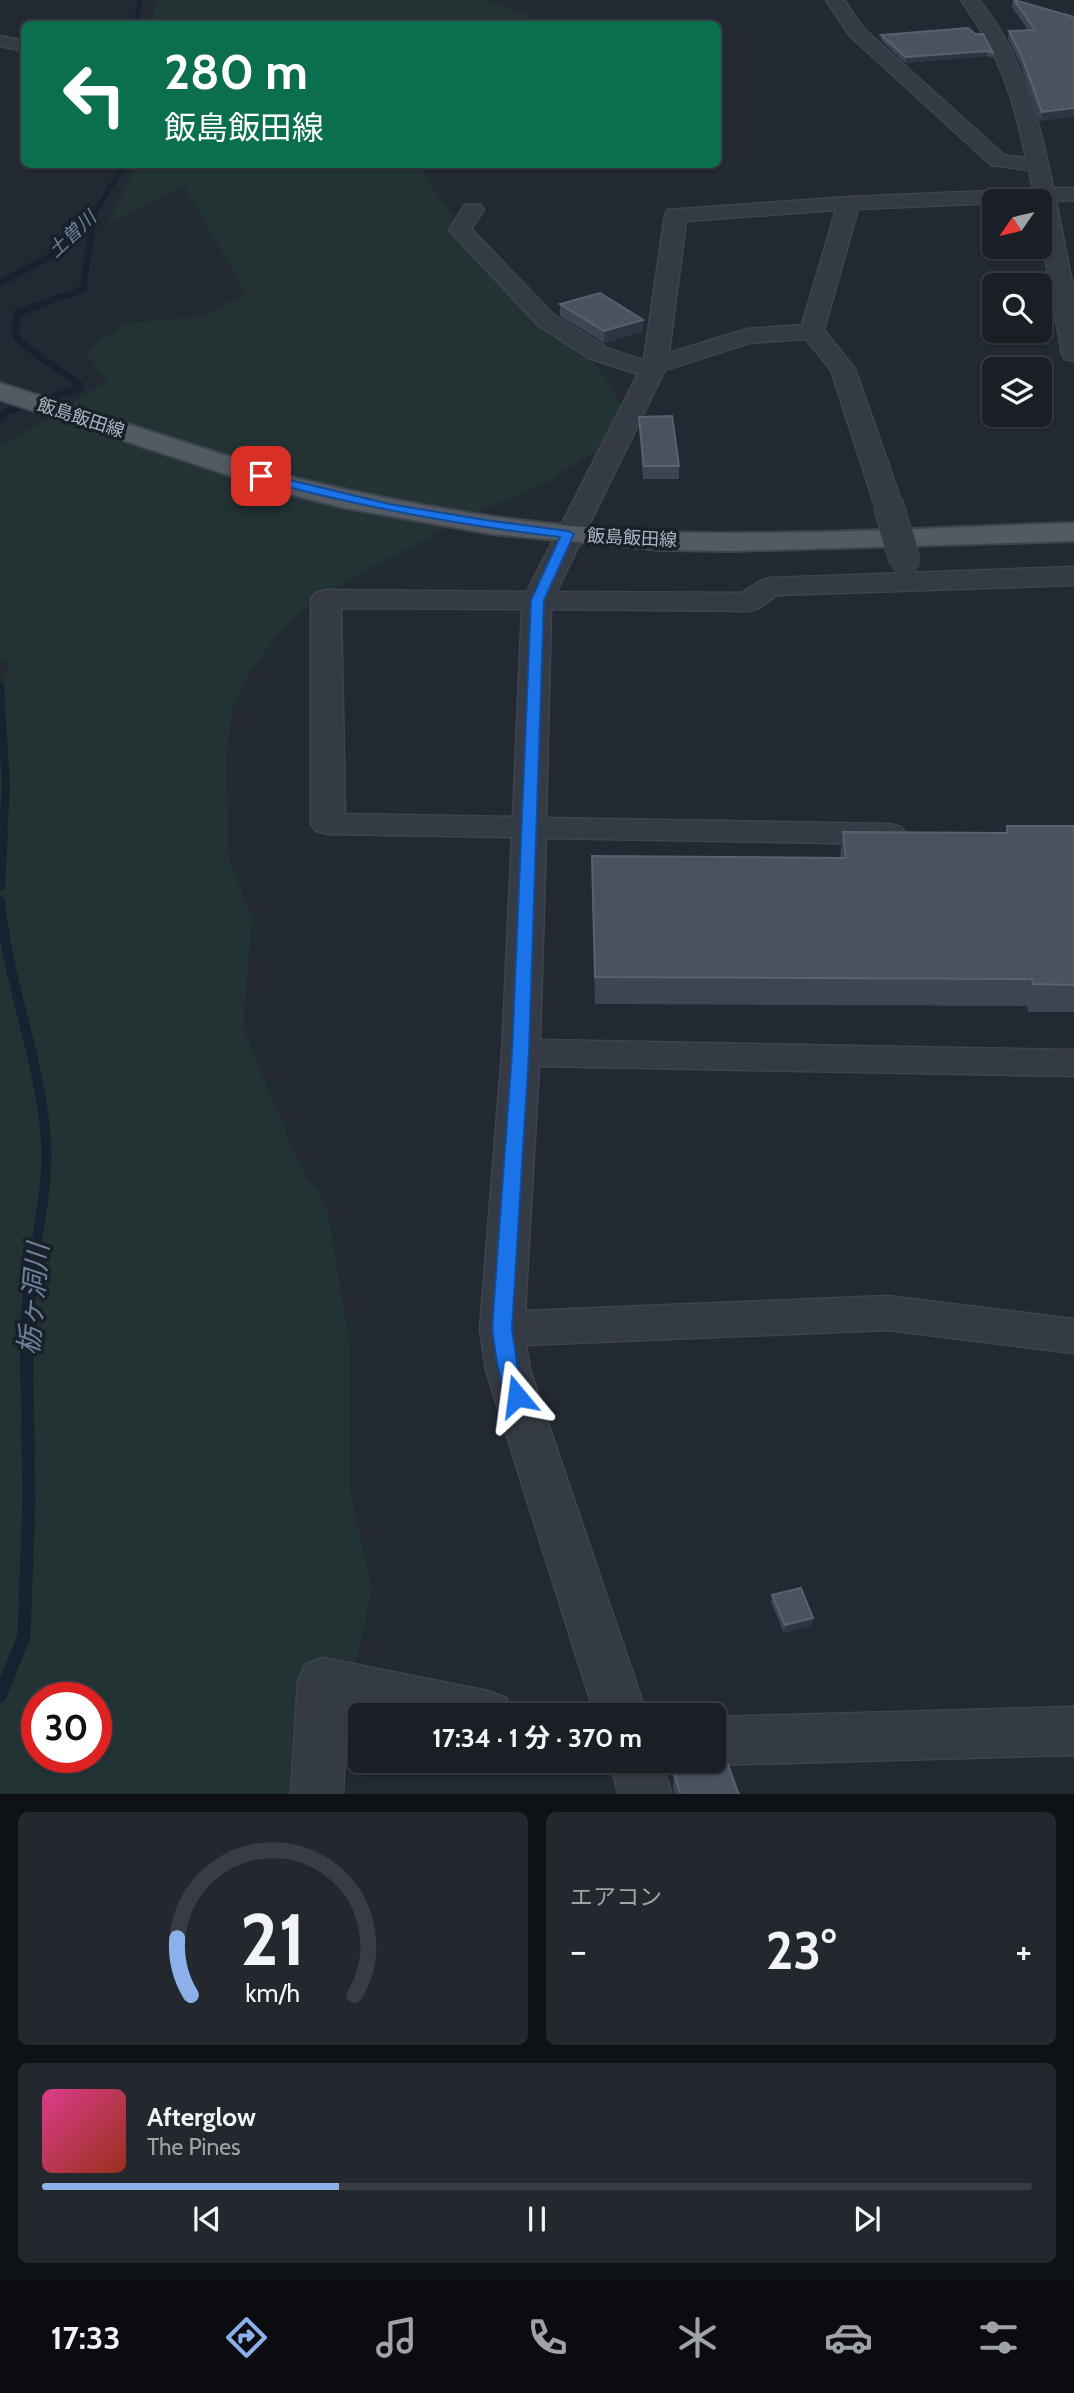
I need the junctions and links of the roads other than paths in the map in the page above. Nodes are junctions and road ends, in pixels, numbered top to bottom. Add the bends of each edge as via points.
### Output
1 (835, 0) edge
2 (970, 0) edge
3 (0, 41) edge
4 (21, 45) edge
5 (1039, 165) junction
6 (1043, 189) edge
7 (1052, 194) edge
8 (1074, 194) edge
9 (982, 197) edge
10 (849, 202) junction
11 (472, 210) dead end
12 (1052, 237) edge
13 (812, 331) junction
14 (1074, 354) edge
15 (655, 365) junction
16 (0, 391) edge
17 (1074, 532) edge
18 (568, 534) junction
19 (908, 571) junction
20 (1074, 576) edge
21 (537, 600) junction
22 (529, 828) junction
23 (920, 835) edge
24 (521, 1052) junction
25 (1074, 1063) edge
26 (502, 1329) junction
27 (1074, 1336) edge
28 (430, 1703) edge
29 (617, 1703) edge
30 (1074, 1731) edge
31 (726, 1741) edge
32 (639, 1773) edge
33 (317, 1794) edge
34 (646, 1794) edge

1 - 5 street via 856,32 998,161
2 - 5 street via 1006,57
3 - 4 street
5 - 6 street
7 - 8 street
9 - 10 street
10 - 13 street
10 - 15 street via 676,215
11 - 15 street via 460,230 546,320 598,354 637,367
12 - 14 street
13 - 15 street via 747,336
13 - 19 street, bridge via 843,369
15 - 18 street
16 - 18 main road, 飯島飯田線 via 287,485 412,512
17 - 18 main road, 飯島飯田線 via 760,542
18 - 21 street
19 - 20 street
19 - 21 street via 770,587 749,602
21 - 22 street
21 - 22 street via 326,599 328,824
22 - 23 street
22 - 24 street
24 - 25 street
24 - 26 street
26 - 27 street via 887,1313
26 - 29 street via 508,1370
28 - 33 street via 323,1681
30 - 31 street
32 - 34 street

